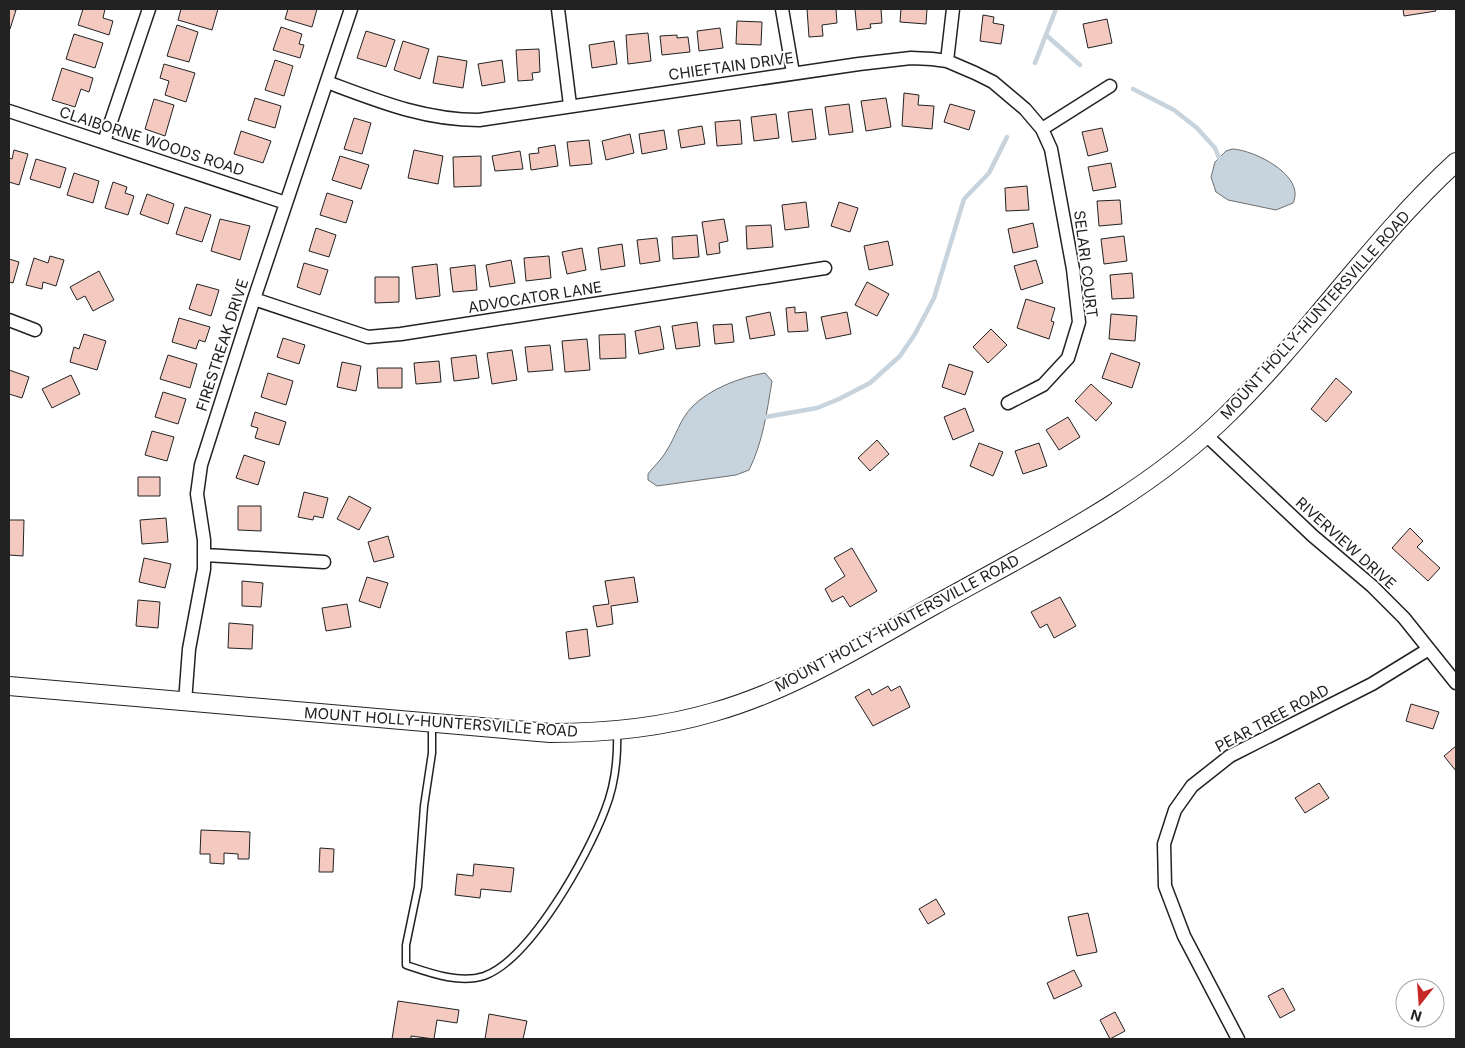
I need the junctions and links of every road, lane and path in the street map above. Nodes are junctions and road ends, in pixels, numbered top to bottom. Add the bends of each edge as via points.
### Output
1 (149, 9) edge
2 (350, 9) edge
3 (558, 9) edge
4 (782, 9) edge
5 (953, 9) edge
6 (947, 61) junction
7 (793, 73) junction
8 (327, 82) junction
9 (1110, 86) dead end
10 (570, 106) junction
11 (9, 111) edge
12 (1042, 129) junction
13 (104, 142) junction
14 (1456, 162) edge
15 (286, 202) junction
16 (825, 268) dead end
17 (254, 299) junction
18 (9, 320) edge
19 (35, 330) dead end
20 (1008, 402) dead end
21 (1206, 435) junction
22 (205, 555) junction
23 (324, 562) dead end
24 (1429, 649) junction
25 (1456, 683) edge
26 (9, 686) edge
27 (185, 702) junction
28 (432, 724) junction
29 (616, 731) junction
30 (1238, 1039) edge

1 - 13 street
2 - 8 street, FIRESTREAK DRIVE
3 - 10 street
4 - 7 street
5 - 6 street
6 - 7 street, CHIEFTAIN DRIVE via 911,58
6 - 12 street, CHIEFTAIN DRIVE via 993,82 1025,109
7 - 10 street, CHIEFTAIN DRIVE
8 - 10 street, CHIEFTAIN DRIVE via 422,115 449,120 479,120
8 - 15 street, FIRESTREAK DRIVE
9 - 12 street
11 - 13 street, CLAIBORNE WOODS ROAD
12 - 20 street, SELARI COURT via 1054,160 1079,322 1068,358 1043,385
13 - 15 street, CLAIBORNE WOODS ROAD
14 - 21 main road, MOUNT HOLLY-HUNTERSVILLE ROAD via 1425,190 1264,376
15 - 17 street, FIRESTREAK DRIVE
16 - 17 street, ADVOCATOR LANE via 368,337
17 - 22 street, FIRESTREAK DRIVE via 198,480
18 - 19 street
21 - 24 street, RIVERVIEW DRIVE via 1313,536 1372,586
21 - 29 main road, MOUNT HOLLY-HUNTERSVILLE ROAD via 1138,488 1102,511 823,667 714,712 659,726
22 - 23 street
22 - 27 street, FIRESTREAK DRIVE via 189,650
24 - 25 street, RIVERVIEW DRIVE
24 - 30 street, PEAR TREE ROAD via 1372,684 1230,756 1192,786 1175,810 1164,844 1165,886 1184,936
26 - 27 main road, MOUNT HOLLY-HUNTERSVILLE ROAD
27 - 28 main road, MOUNT HOLLY-HUNTERSVILLE ROAD
28 - 29 main road, MOUNT HOLLY-HUNTERSVILLE ROAD via 550,733
28 - 29 lane via 418,887 406,944 406,965 454,978 472,978 493,971 536,932 555,906 605,810 618,753

